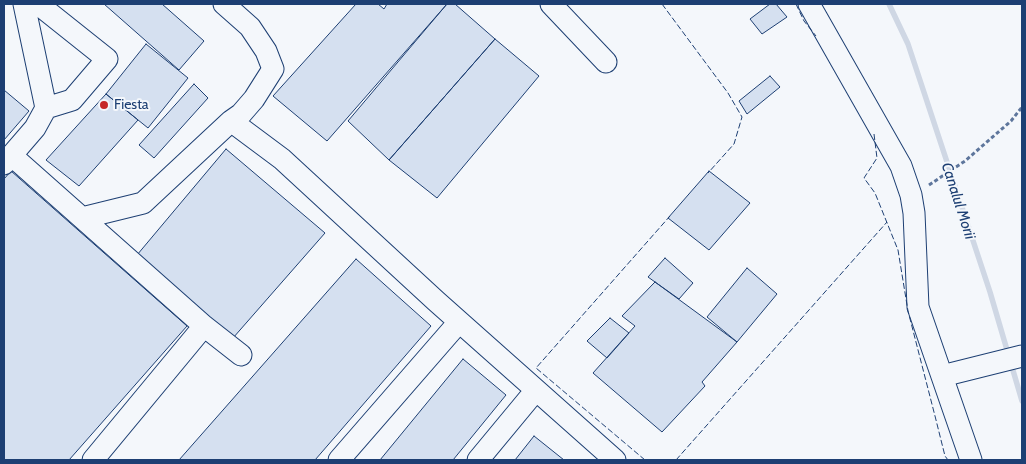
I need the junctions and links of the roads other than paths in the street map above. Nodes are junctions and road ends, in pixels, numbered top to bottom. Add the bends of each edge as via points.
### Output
1 (24, 4) edge
2 (38, 4) edge
3 (224, 4) edge
4 (551, 4) edge
5 (809, 4) edge
6 (606, 62) dead end
7 (46, 108) junction
8 (231, 121) junction
9 (8, 160) edge
10 (82, 218) junction
11 (459, 322) junction
12 (204, 326) junction
13 (241, 355) dead end
14 (1021, 357) edge
15 (942, 376) junction
16 (536, 390) junction
17 (93, 460) edge
18 (339, 460) edge
19 (478, 460) edge
20 (616, 460) edge
21 (971, 460) edge

1 - 7 street
2 - 7 street via 107,59 72,100
3 - 8 street via 250,27 266,51 273,69 254,99
4 - 6 street
5 - 15 street via 901,166 914,214 918,306
7 - 9 street via 35,128
8 - 10 street via 143,203
8 - 11 street via 282,159
9 - 10 street
10 - 12 street
11 - 16 street
11 - 18 street
12 - 13 street
12 - 17 street
14 - 15 street
15 - 21 street
16 - 19 street
16 - 20 street

